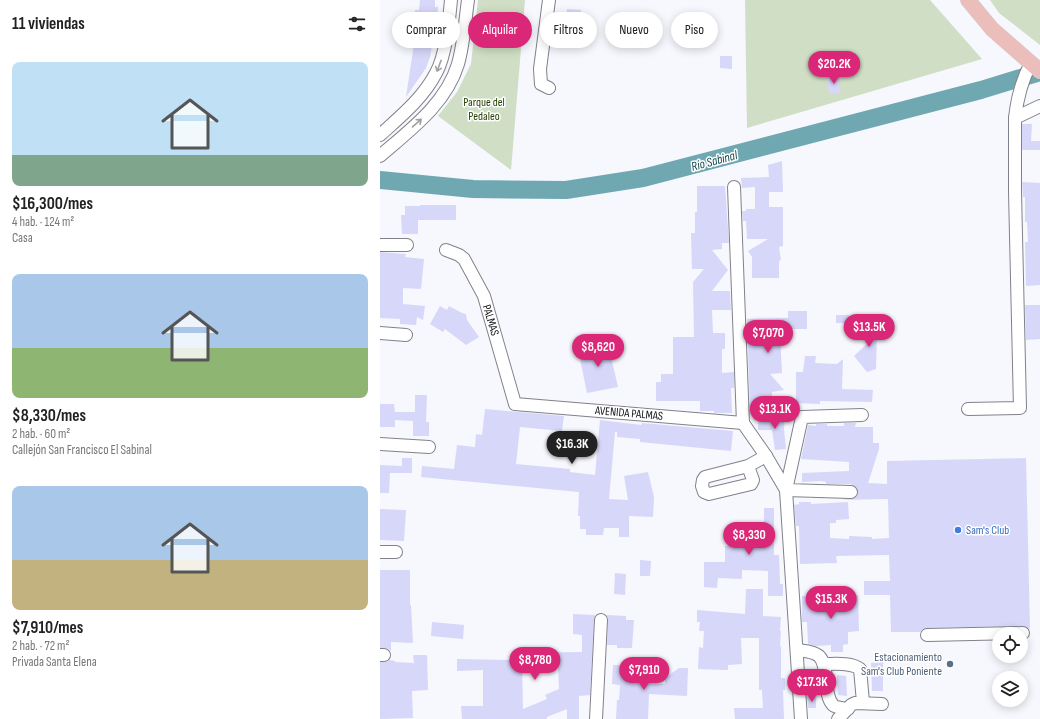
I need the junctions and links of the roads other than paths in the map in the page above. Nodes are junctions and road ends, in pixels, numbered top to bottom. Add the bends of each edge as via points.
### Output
1 (451, 0) edge
2 (468, 0) edge
3 (549, 0) edge
4 (968, 0) edge
5 (978, 0) edge
6 (1035, 66) edge
7 (549, 88) dead end
8 (1040, 106) edge
9 (1015, 118) junction
10 (380, 135) edge
11 (384, 152) edge
12 (734, 187) dead end
13 (380, 244) edge
14 (407, 245) dead end
15 (446, 250) dead end
16 (380, 333) edge
17 (406, 335) dead end
18 (515, 404) joint
19 (968, 408) dead end
20 (862, 415) dead end
21 (743, 423) junction
22 (380, 444) edge
23 (429, 447) dead end
24 (766, 456) junction
25 (748, 466) dead end
26 (786, 490) junction
27 (851, 492) dead end
28 (380, 552) edge
29 (396, 552) dead end
30 (601, 620) dead end
31 (992, 634) edge
32 (927, 635) dead end
33 (797, 650) junction
34 (824, 664) junction
35 (863, 702) junction
36 (882, 704) dead end
37 (848, 709) junction
38 (596, 719) edge
39 (801, 719) edge
40 (838, 719) edge

1 -> 10 street via 442,58 436,72 409,109
11 -> 2 street via 422,119 438,102 451,81 462,47
3 - 7 street via 540,69 541,84
4 - 6 main road via 992,29
5 - 6 main road
6 - 9 street via 1017,103
8 - 9 street
9 - 19 street via 1020,408
12 - 21 street
13 - 14 street
15 - 18 street, PALMAS via 459,254 464,259 484,296
16 - 17 street
18 - 21 street, AVENIDA PALMAS
20 - 26 street via 802,417
21 - 24 street
22 - 23 street
24 - 25 street
24 - 26 street
26 - 27 street
26 - 33 street
28 - 29 street
30 - 38 street
31 - 32 street
33 - 34 street via 811,652
33 - 39 street
34 - 35 street via 851,665 860,669
34 - 37 street via 833,704 838,708
35 - 36 street
35 - 37 street via 855,703
37 - 40 street

